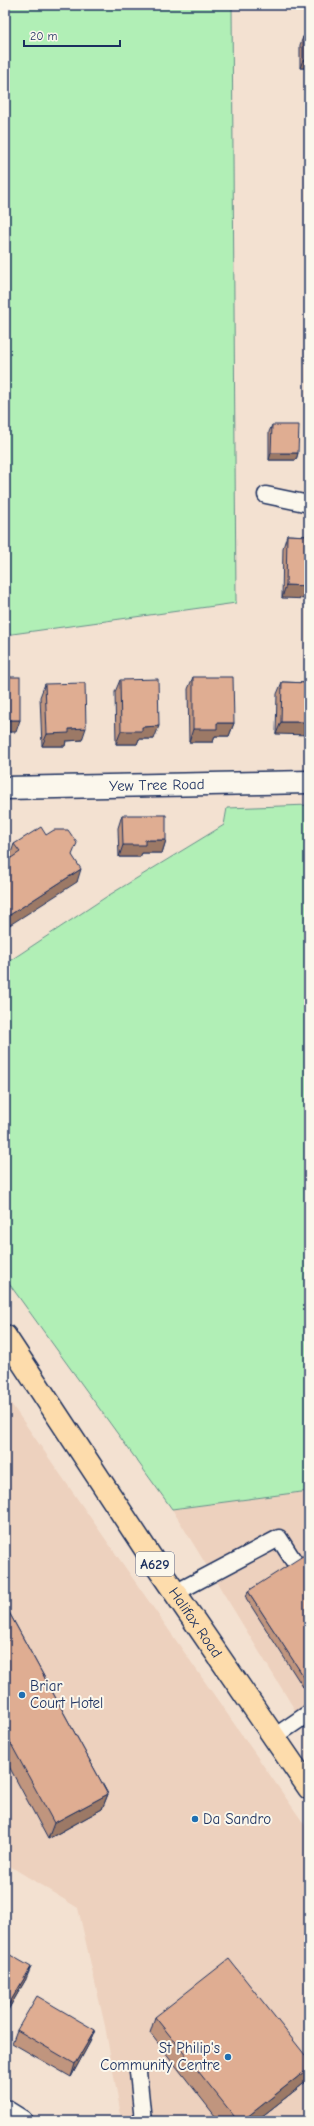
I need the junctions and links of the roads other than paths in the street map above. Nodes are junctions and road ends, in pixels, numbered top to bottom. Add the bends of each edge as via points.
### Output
1 (266, 495) dead end
2 (309, 504) edge
3 (309, 782) edge
4 (5, 788) edge
5 (5, 1336) edge
6 (297, 1566) edge
7 (175, 1593) junction
8 (309, 1713) edge
9 (274, 1737) junction
10 (309, 1788) edge
11 (138, 2072) dead end
12 (5, 2111) edge
13 (21, 2121) edge
14 (143, 2121) edge

1 - 2 lane
3 - 4 street, Yew Tree Road
5 - 7 highway, Halifax Road / A629
6 - 7 lane via 279,1538
7 - 9 highway, Halifax Road / A629
8 - 9 lane
9 - 10 highway, Halifax Road / A629
11 - 14 lane
12 - 13 street

